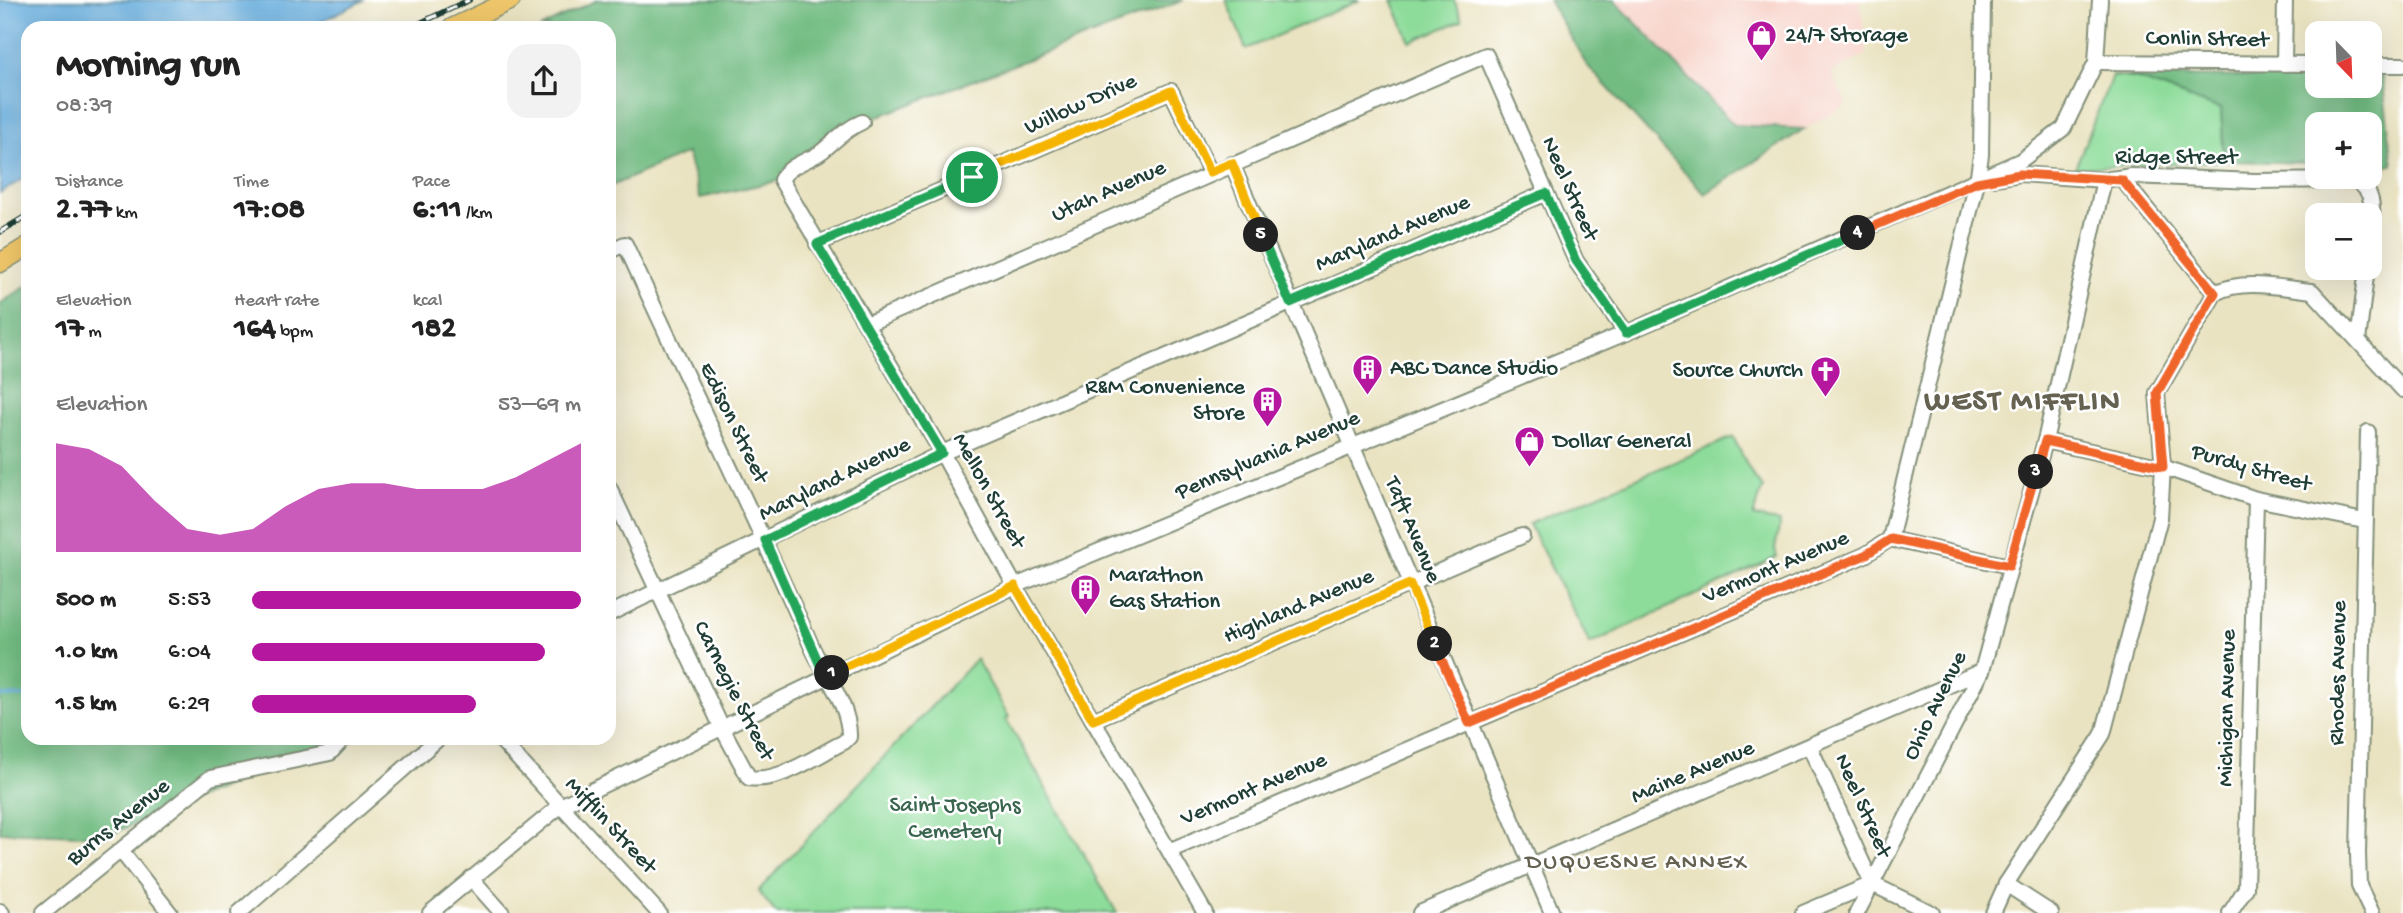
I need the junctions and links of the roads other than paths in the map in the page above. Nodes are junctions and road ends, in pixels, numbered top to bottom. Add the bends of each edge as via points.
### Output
1 (510, 0) edge
2 (1983, 0) edge
3 (2100, 0) edge
4 (2285, 0) edge
5 (466, 21) edge
6 (1486, 55) joint
7 (2096, 62) junction
8 (2284, 64) junction
9 (2305, 64) edge
10 (2382, 65) edge
11 (2403, 65) edge
12 (862, 122) dead end
13 (1232, 163) junction
14 (1210, 172) junction
15 (2104, 180) junction
16 (2122, 180) junction
17 (1977, 182) junction
18 (1546, 193) junction
19 (2371, 203) edge
20 (817, 244) junction
21 (616, 248) edge
22 (21, 250) edge
23 (0, 263) edge
24 (2366, 280) edge
25 (2215, 293) junction
26 (1290, 303) junction
27 (867, 324) junction
28 (1626, 333) junction
29 (2358, 341) junction
30 (2403, 390) edge
31 (2368, 432) dead end
32 (2045, 441) junction
33 (1352, 445) junction
34 (942, 453) junction
35 (2163, 467) junction
36 (2256, 499) junction
37 (616, 502) edge
38 (2364, 522) junction
39 (1522, 536) dead end
40 (1891, 539) junction
41 (765, 540) junction
42 (2009, 566) junction
43 (1410, 584) junction
44 (1015, 586) junction
45 (657, 589) junction
46 (616, 610) edge
47 (1982, 671) junction
48 (825, 677) junction
49 (837, 696) joint
50 (1093, 720) junction
51 (1469, 723) junction
52 (721, 726) junction
53 (337, 745) edge
54 (431, 745) edge
55 (505, 745) edge
56 (1810, 747) junction
57 (560, 806) junction
58 (1171, 850) junction
59 (121, 851) junction
60 (1532, 866) junction
61 (471, 878) junction
62 (1872, 884) junction
63 (2006, 884) junction
64 (43, 913) edge
65 (170, 913) edge
66 (239, 913) edge
67 (430, 913) edge
68 (502, 913) edge
69 (659, 913) edge
70 (1205, 913) edge
71 (1420, 913) edge
72 (1552, 913) edge
73 (1803, 913) edge
74 (1857, 913) edge
75 (1932, 913) edge
76 (1993, 913) edge
77 (2051, 913) edge
78 (2230, 913) edge
79 (2372, 913) edge

1 - 5 main road
2 - 17 street
3 - 7 street, Pennsylvania Avenue
4 - 8 street
6 - 13 street, Utah Avenue
6 - 18 street, Neel Street
7 - 8 street, Conlin Street
7 - 17 street, Pennsylvania Avenue via 2064,128 2021,161
8 - 9 street, Conlin Street
10 - 11 street
12 - 20 street, Mellon Street via 780,180
13 - 14 street, Utah Avenue
13 - 26 street, Taft Avenue
14 - 20 street, Willow Drive via 1171,91
14 - 27 street, Utah Avenue
15 - 16 street, Ridge Street
15 - 17 street, Ridge Street via 2020,174
15 - 32 street, Ohio Avenue
16 - 19 street, Ridge Street via 2131,176 2354,180 2366,185
16 - 25 street
17 - 28 street, Pennsylvania Avenue
17 - 40 street
18 - 26 street, Maryland Avenue
18 - 28 street, Neel Street via 1579,265
20 - 27 street, Mellon Street
21 - 41 street, Edison Street via 625,244
22 - 23 main road
24 - 29 street
25 - 29 street via 2228,287 2256,286 2312,291
25 - 35 street via 2157,393
26 - 33 street, Taft Avenue
26 - 34 street, Maryland Avenue
27 - 34 street, Mellon Street
28 - 33 street, Pennsylvania Avenue
29 - 30 street
31 - 38 street, Rhodes Avenue
32 - 35 street, Purdy Street
32 - 42 street, Ohio Avenue
33 - 43 street, Taft Avenue
33 - 44 street, Pennsylvania Avenue
34 - 41 street, Maryland Avenue
34 - 44 street, Mellon Street
35 - 36 street, Purdy Street
35 - 63 street via 2160,518 2103,734
36 - 38 street, Purdy Street
36 - 78 street, Michigan Avenue via 2246,888
37 - 45 street, Carnegie Street
38 - 79 street, Rhodes Avenue via 2358,853 2359,886
39 - 43 street, Highland Avenue
40 - 42 street
40 - 51 street, Vermont Avenue via 1865,555
41 - 45 street, Maryland Avenue
41 - 48 street, Edison Street
42 - 47 street, Ohio Avenue
43 - 50 street, Highland Avenue
43 - 51 street, Taft Avenue
44 - 48 street, Pennsylvania Avenue
44 - 50 street, Mellon Street
45 - 46 street, Maryland Avenue
45 - 52 street, Carnegie Street
47 - 56 street, Maine Avenue
47 - 62 street, Ohio Avenue
48 - 49 street, Edison Street
48 - 52 street, Pennsylvania Avenue
49 - 52 street, Carnegie Street via 846,713 849,737 759,780 749,778
50 - 58 street, Mellon Street
51 - 58 street, Vermont Avenue
51 - 60 street, Taft Avenue
52 - 57 street, Pennsylvania Avenue
53 - 59 street, Burns Avenue via 330,753 210,779
54 - 66 street
55 - 57 street, Mifflin Street
56 - 60 street, Maine Avenue
56 - 62 street, Neel Street
57 - 61 street, Pennsylvania Avenue
57 - 69 street, Mifflin Street
58 - 70 street, Mellon Street
59 - 64 street, Burns Avenue
59 - 65 street
60 - 71 street, Maine Avenue
60 - 72 street, Taft Avenue
61 - 67 street, Pennsylvania Avenue
61 - 68 street
62 - 73 street
62 - 74 street, Ohio Avenue
62 - 75 street
63 - 76 street
63 - 77 street

